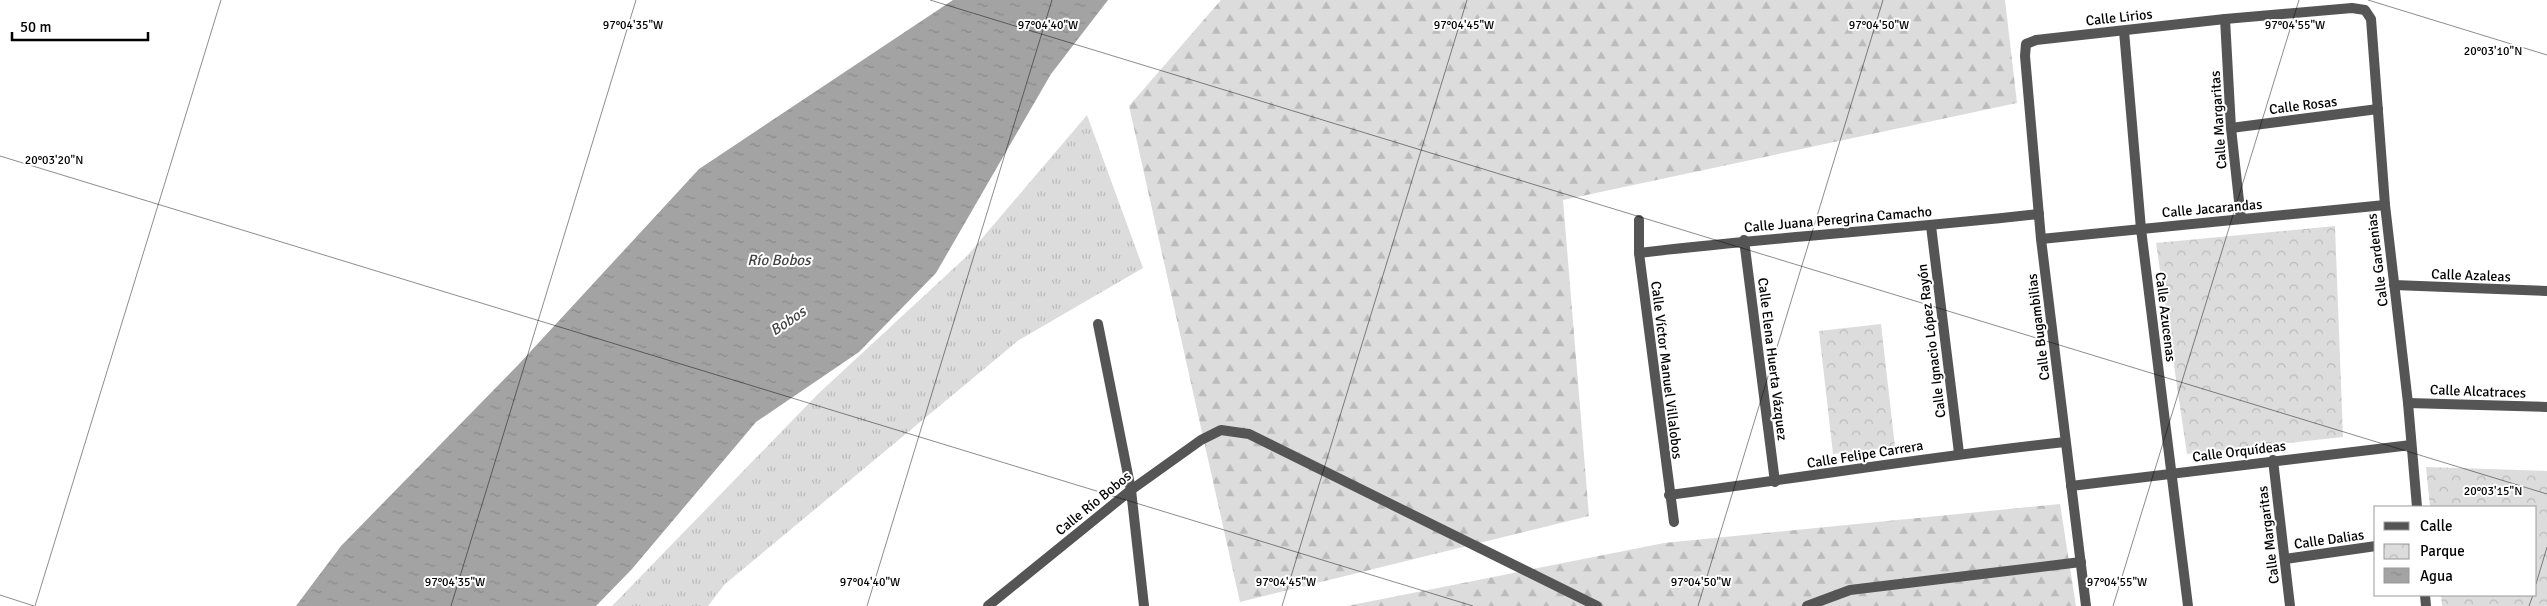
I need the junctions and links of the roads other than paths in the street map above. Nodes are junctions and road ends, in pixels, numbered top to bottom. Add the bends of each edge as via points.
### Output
1 (2366, 10) joint
2 (2225, 19) junction
3 (2124, 30) junction
4 (2026, 44) joint
5 (2378, 109) junction
6 (2231, 128) junction
7 (2385, 205) junction
8 (2039, 214) junction
9 (2241, 219) junction
10 (1639, 220) dead end
11 (1931, 226) junction
12 (2141, 229) junction
13 (2041, 239) junction
14 (1744, 240) junction
15 (1639, 253) junction
16 (2394, 286) junction
17 (2547, 291) edge
18 (1098, 324) dead end
19 (2408, 403) junction
20 (2547, 408) edge
21 (2065, 442) junction
22 (2411, 445) junction
23 (1959, 453) junction
24 (2273, 460) junction
25 (2172, 472) junction
26 (1775, 482) junction
27 (2071, 486) junction
28 (1131, 490) junction
29 (1669, 495) junction
30 (2417, 506) edge
31 (1674, 522) dead end
32 (2374, 546) edge
33 (2285, 559) junction
34 (2081, 562) junction
35 (988, 606) edge
36 (1144, 606) edge
37 (1597, 606) edge
38 (1807, 606) edge
39 (2086, 606) edge
40 (2188, 606) edge
41 (2290, 606) edge

1 - 2 street, Calle Lirios via 2352,8
1 - 5 street, Calle Gardenias via 2371,19
2 - 3 street, Calle Lirios
2 - 6 street, Calle Margaritas
3 - 4 street, Calle Lirios via 2036,40
3 - 12 street, Calle Azucenas
4 - 8 street, Calle Bugambilias
5 - 6 street, Calle Rosas
5 - 7 street, Calle Gardenias
6 - 9 street, Calle Margaritas
7 - 9 street, Calle Jacarandas
7 - 16 street, Calle Gardenias
8 - 11 street, Calle Juana Peregrina Camacho
8 - 13 street, Calle Bugambilias
9 - 12 street, Calle Jacarandas
10 - 15 street, Calle Víctor Manuel Villalobos
11 - 14 street, Calle Juana Peregrina Camacho
11 - 23 street, Calle Ignacio López Rayón
12 - 13 street, Calle Jacarandas
12 - 25 street, Calle Azucenas
13 - 21 street, Calle Bugambilias
14 - 15 street, Calle Juana Peregrina Camacho
14 - 26 street, Calle Elena Huerta Vázquez
15 - 29 street, Calle Víctor Manuel Villalobos
16 - 17 street, Calle Azaleas
16 - 19 street, Calle Gardenias
18 - 28 street
19 - 20 street, Calle Alcatraces
19 - 22 street, Calle Gardenias
21 - 23 street, Calle Felipe Carrera
21 - 27 street, Calle Bugambilias
22 - 24 street, Calle Orquídeas
22 - 30 street, Calle Gardenias
23 - 26 street, Calle Felipe Carrera
24 - 25 street, Calle Orquídeas
24 - 33 street, Calle Margaritas
25 - 27 street, Calle Orquídeas
25 - 40 street, Calle Azucenas
26 - 29 street, Calle Felipe Carrera
27 - 34 street, Calle Bugambilias
28 - 35 street, Calle Río Bobos
28 - 36 street
28 - 37 street, Calle Río Bobos via 1201,440 1221,430 1249,434
29 - 31 street, Calle Víctor Manuel Villalobos
32 - 33 street, Calle Dalias
33 - 41 street, Calle Margaritas
34 - 38 street via 1850,590
34 - 39 street, Calle Bugambilias

